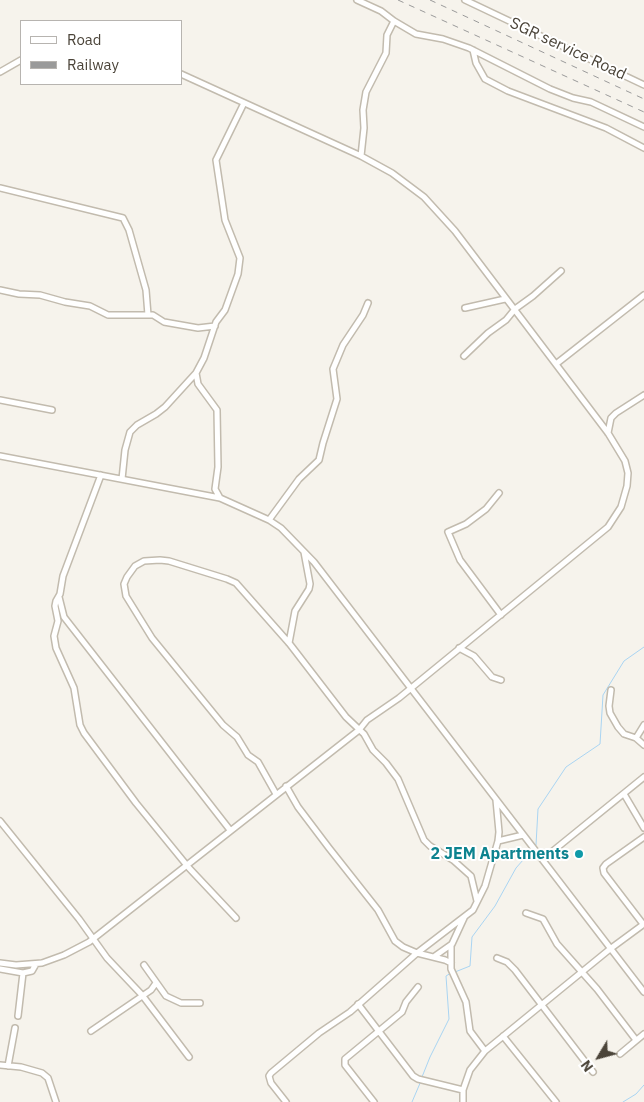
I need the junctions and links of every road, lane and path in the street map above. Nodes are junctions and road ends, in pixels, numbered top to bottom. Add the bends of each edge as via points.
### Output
1 (357, 0) edge
2 (465, 0) edge
3 (394, 21) junction
4 (472, 50) junction
5 (20, 61) edge
6 (0, 72) edge
7 (182, 74) edge
8 (644, 85) edge
9 (244, 102) junction
10 (644, 127) edge
11 (644, 148) edge
12 (360, 156) junction
13 (0, 188) edge
14 (561, 271) dead end
15 (0, 290) edge
16 (644, 295) edge
17 (505, 299) junction
18 (368, 303) dead end
19 (465, 308) dead end
20 (515, 309) junction
21 (148, 315) junction
22 (214, 326) junction
23 (464, 356) dead end
24 (556, 364) junction
25 (196, 373) junction
26 (644, 395) edge
27 (0, 400) edge
28 (52, 410) dead end
29 (608, 433) junction
30 (0, 456) edge
31 (101, 475) junction
32 (122, 479) junction
33 (499, 492) dead end
34 (220, 498) junction
35 (269, 520) junction
36 (304, 551) junction
37 (59, 597) junction
38 (501, 615) junction
39 (289, 643) junction
40 (459, 648) junction
41 (501, 680) dead end
42 (410, 688) junction
43 (611, 690) dead end
44 (644, 725) edge
45 (359, 730) junction
46 (636, 738) junction
47 (644, 745) edge
48 (644, 777) edge
49 (286, 786) junction
50 (276, 794) junction
51 (624, 794) junction
52 (496, 799) junction
53 (0, 821) edge
54 (644, 828) edge
55 (230, 830) junction
56 (523, 835) junction
57 (644, 837) edge
58 (498, 841) junction
59 (543, 859) junction
60 (186, 865) junction
61 (477, 901) junction
62 (526, 912) dead end
63 (236, 918) dead end
64 (464, 918) junction
65 (644, 924) edge
66 (93, 939) junction
67 (450, 946) junction
68 (610, 949) junction
69 (417, 953) junction
70 (435, 956) junction
71 (497, 958) dead end
72 (0, 963) edge
73 (451, 963) junction
74 (36, 964) junction
75 (144, 965) dead end
76 (0, 969) edge
77 (23, 973) junction
78 (582, 973) junction
79 (156, 984) junction
80 (418, 987) dead end
81 (644, 992) edge
82 (142, 995) junction
83 (200, 1002) dead end
84 (358, 1004) junction
85 (541, 1005) junction
86 (18, 1016) dead end
87 (15, 1028) dead end
88 (380, 1030) junction
89 (91, 1032) dead end
90 (644, 1034) edge
91 (503, 1036) junction
92 (636, 1040) junction
93 (485, 1051) junction
94 (620, 1054) dead end
95 (189, 1057) dead end
96 (0, 1064) edge
97 (8, 1066) junction
98 (593, 1072) dead end
99 (464, 1090) junction
100 (56, 1102) edge
101 (286, 1102) edge
102 (374, 1102) edge
103 (463, 1102) edge
104 (556, 1102) edge

1 - 3 street
2 - 8 street, SGR service Road
3 - 4 street via 416,34 443,39
3 - 12 street via 387,35 386,53 366,92
4 - 10 street via 550,89 591,102
4 - 11 street via 485,79 606,128
5 - 6 street
7 - 9 street
9 - 12 street
9 - 22 street via 216,160 225,220 240,258 238,278 225,310
12 - 17 street via 392,173 424,197 455,232
13 - 21 street via 123,218 146,290
14 - 20 street
15 - 21 street via 90,306 108,315
16 - 24 street
17 - 19 street
17 - 20 street
18 - 35 street via 332,370 337,399 319,460 299,479
20 - 23 street
20 - 24 street
21 - 22 street via 164,322 198,328
22 - 25 street
24 - 29 street
25 - 32 street via 165,406 130,432
25 - 34 street via 198,384 216,410 218,467 215,489
26 - 29 street via 611,418
27 - 28 street
29 - 38 street via 625,461 628,473 621,507 608,527
30 - 31 street
31 - 32 street
31 - 37 street via 63,576
32 - 34 street
33 - 38 street via 486,509 448,532 460,560
34 - 35 street
35 - 36 street
36 - 39 street via 310,584 295,611
36 - 42 street
37 - 55 street via 69,624
37 - 60 street via 54,642 74,688 81,728
38 - 40 street
39 - 45 street
39 - 50 street via 236,583 227,579 160,560 144,561 136,566 124,584 126,596 152,638 261,767
40 - 41 street via 474,656 492,677
40 - 42 street
42 - 45 street via 367,720
42 - 52 street
43 - 46 street via 610,713 621,732
44 - 46 street
45 - 49 street
45 - 61 street via 402,784 424,840 471,876
46 - 47 street
48 - 51 street
49 - 50 street
49 - 69 street via 298,807 378,910 394,941
50 - 55 street
51 - 54 street
51 - 59 street
52 - 56 street
52 - 58 street
53 - 66 street
55 - 60 street
56 - 58 street
56 - 59 street
57 - 65 street via 603,868
58 - 61 street via 485,886
59 - 68 street
60 - 63 street
60 - 66 street
61 - 64 street
62 - 78 street via 543,919 557,944
64 - 67 street
64 - 69 street
65 - 68 street
66 - 74 street via 64,955
66 - 82 street
67 - 70 street
67 - 73 street
68 - 78 street
68 - 81 street
69 - 70 street
69 - 84 street
70 - 73 street
71 - 85 street via 507,962
72 - 74 street
73 - 93 street via 466,1002 470,1031
74 - 77 street via 32,971
75 - 79 street
76 - 77 street
77 - 86 street
78 - 85 street
78 - 92 street
79 - 82 street
79 - 83 street via 170,999
80 - 88 street via 402,1012
82 - 89 street
82 - 95 street
84 - 88 street
84 - 101 street via 271,1072 271,1083
85 - 91 street
85 - 98 street
87 - 97 street
88 - 99 street via 413,1076
88 - 102 street via 344,1062
90 - 92 street
91 - 93 street
91 - 104 street
92 - 94 street
93 - 99 street via 470,1070
96 - 97 street
97 - 100 street via 39,1071 46,1076
99 - 103 street

